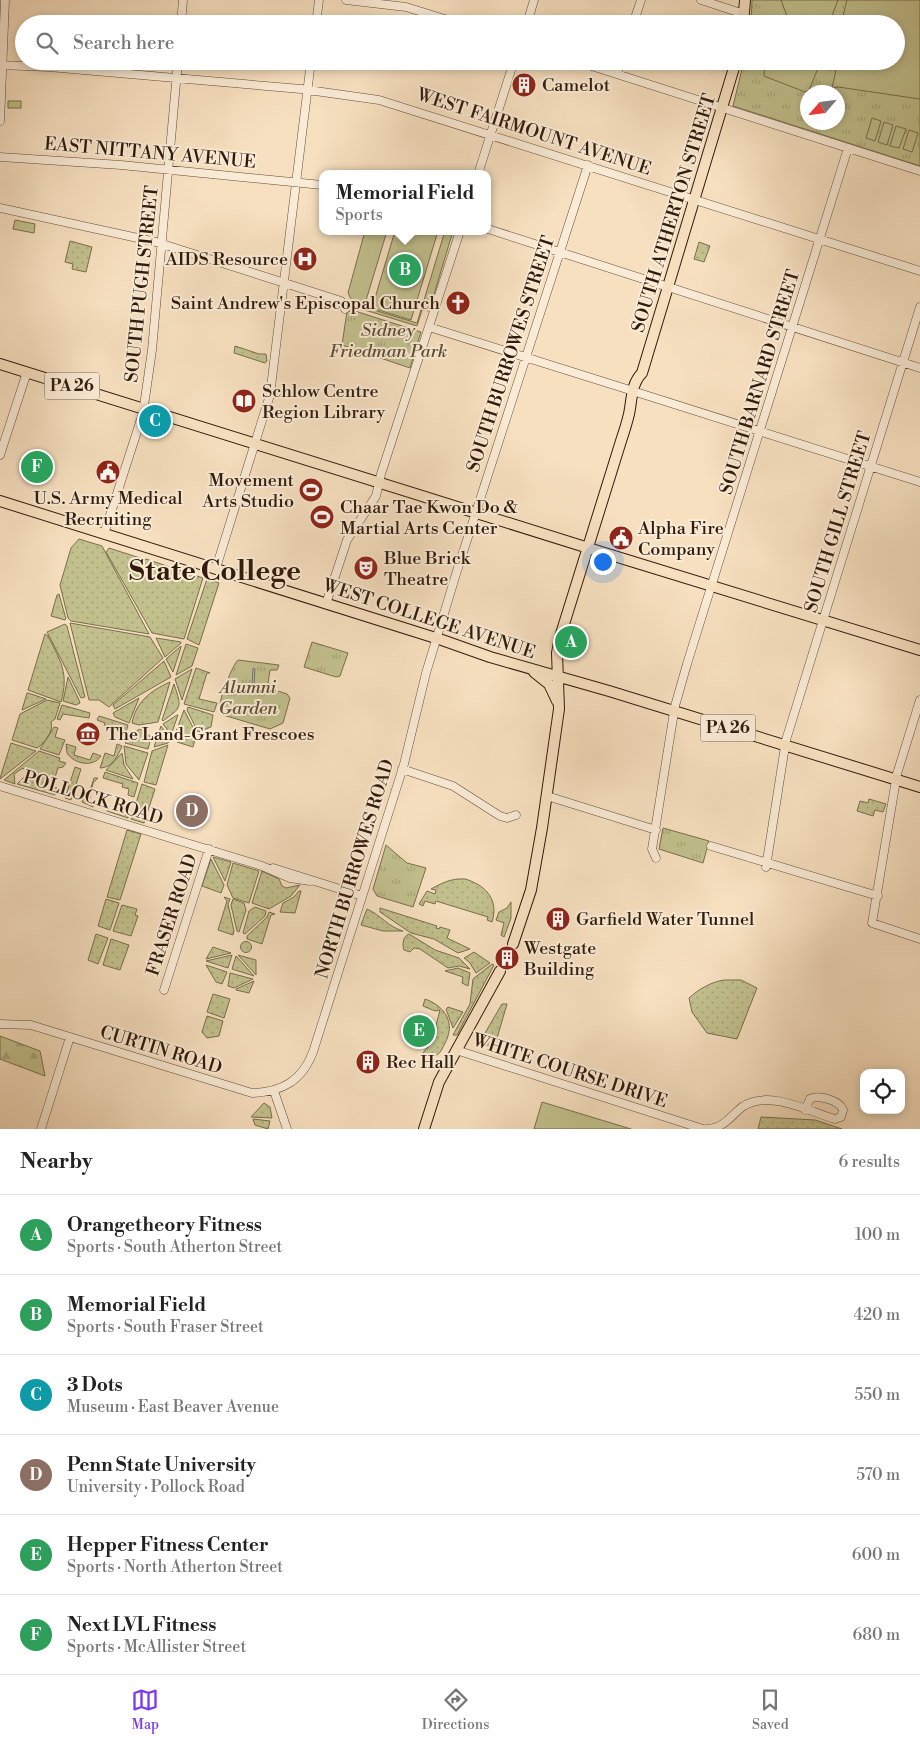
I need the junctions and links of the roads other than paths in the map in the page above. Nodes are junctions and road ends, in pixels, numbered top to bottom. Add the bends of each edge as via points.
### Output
1 (5, 0) edge
2 (183, 0) edge
3 (319, 0) edge
4 (346, 0) edge
5 (534, 0) edge
6 (641, 0) edge
7 (701, 0) edge
8 (745, 0) edge
9 (415, 5) edge
10 (182, 15) edge
11 (317, 15) edge
12 (439, 15) edge
13 (530, 15) edge
14 (636, 15) edge
15 (734, 15) edge
16 (743, 15) edge
17 (1, 65) edge
18 (15, 66) edge
19 (69, 70) edge
20 (177, 70) edge
21 (310, 70) edge
22 (511, 70) edge
23 (604, 70) edge
24 (618, 70) edge
25 (734, 70) edge
26 (617, 74) junction
27 (177, 78) junction
28 (308, 90) junction
29 (723, 108) junction
30 (0, 121) edge
31 (491, 134) junction
32 (848, 148) junction
33 (0, 157) edge
34 (588, 165) junction
35 (169, 170) junction
36 (479, 170) edge
37 (920, 171) edge
38 (296, 181) junction
39 (319, 184) edge
40 (694, 199) junction
41 (0, 208) edge
42 (491, 231) edge
43 (459, 235) edge
44 (820, 239) junction
45 (161, 244) junction
46 (560, 252) junction
47 (920, 272) edge
48 (283, 282) junction
49 (668, 287) junction
50 (920, 308) edge
51 (345, 309) dead end
52 (429, 327) junction
53 (793, 327) junction
54 (526, 358) junction
55 (903, 362) junction
56 (0, 364) edge
57 (920, 368) edge
58 (27, 372) junction
59 (636, 392) junction
60 (144, 409) junction
61 (760, 432) junction
62 (255, 444) junction
63 (0, 455) edge
64 (870, 467) junction
65 (920, 482) edge
66 (379, 483) junction
67 (0, 502) edge
68 (476, 512) junction
69 (104, 534) junction
70 (587, 548) junction
71 (216, 568) junction
72 (712, 586) junction
73 (326, 604) junction
74 (823, 620) junction
75 (436, 638) junction
76 (920, 650) edge
77 (525, 666) junction
78 (559, 680) junction
79 (920, 700) edge
80 (558, 709) junction
81 (674, 711) junction
82 (785, 746) junction
83 (402, 769) junction
84 (896, 780) junction
85 (0, 786) edge
86 (920, 787) edge
87 (547, 796) junction
88 (516, 816) dead end
89 (656, 830) junction
90 (711, 846) dead end
91 (209, 849) junction
92 (656, 858) dead end
93 (766, 865) junction
94 (362, 896) junction
95 (878, 896) junction
96 (920, 939) edge
97 (513, 944) tunnel mouth
98 (500, 971) tunnel mouth
99 (164, 990) dead end
100 (0, 1024) edge
101 (70, 1037) junction
102 (456, 1050) junction
103 (274, 1092) junction
104 (805, 1110) junction
105 (41, 1129) edge
106 (287, 1129) edge
107 (424, 1129) edge
108 (703, 1129) edge
109 (707, 1129) edge

1 - 17 street
2 - 10 street
3 - 11 street
4 - 9 street
5 - 13 street
6 - 14 street
7 - 15 street
8 - 16 main road
9 - 12 street
17 - 18 street, WEST FAIRMOUNT AVENUE
17 - 30 street
19 - 27 street, WEST FAIRMOUNT AVENUE
20 - 27 street, SOUTH PUGH STREET
21 - 28 street
22 - 31 street
23 - 26 street
24 - 26 street
25 - 29 main road, SOUTH ATHERTON STREET
26 - 29 street
27 - 28 street, WEST FAIRMOUNT AVENUE
27 - 35 street, SOUTH PUGH STREET
28 - 31 street, WEST FAIRMOUNT AVENUE via 379,100
28 - 38 street
29 - 32 street
29 - 40 main road, SOUTH ATHERTON STREET
31 - 34 street, WEST FAIRMOUNT AVENUE
31 - 36 street
32 - 37 street
32 - 44 street, SOUTH BARNARD STREET
33 - 35 street, EAST NITTANY AVENUE
34 - 40 street, WEST FAIRMOUNT AVENUE
34 - 46 street, SOUTH BURROWES STREET
35 - 38 street, EAST NITTANY AVENUE
35 - 45 street, SOUTH PUGH STREET
38 - 39 street, EAST NITTANY AVENUE
38 - 48 street
40 - 44 street, WEST FAIRMOUNT AVENUE
40 - 49 main road, SOUTH ATHERTON STREET
41 - 45 street
42 - 46 street
43 - 52 street
44 - 47 street, WEST FAIRMOUNT AVENUE
44 - 53 street, SOUTH BARNARD STREET
45 - 48 street
45 - 60 street, SOUTH PUGH STREET
46 - 49 street
46 - 54 street, SOUTH BURROWES STREET
48 - 51 street via 341,301
48 - 62 street via 270,395
49 - 53 street
49 - 59 main road, SOUTH ATHERTON STREET via 642,373 636,380
50 - 55 street, SOUTH GILL STREET
52 - 54 street
52 - 66 street
53 - 55 street
53 - 61 street, SOUTH BARNARD STREET
54 - 59 street
54 - 68 street, SOUTH BURROWES STREET
55 - 57 street
55 - 64 street, SOUTH GILL STREET
56 - 58 main road, PA 26
58 - 60 main road, PA 26
58 - 63 street
59 - 61 street
59 - 70 main road, SOUTH ATHERTON STREET via 629,403 630,412
60 - 62 main road, PA 26
60 - 69 street, SOUTH PUGH STREET
61 - 64 street
61 - 72 street, SOUTH BARNARD STREET
62 - 66 main road, PA 26
62 - 71 street
64 - 65 street
64 - 74 street, SOUTH GILL STREET
66 - 68 main road, PA 26
66 - 73 street via 376,496 348,538
67 - 69 main road, PA 26
68 - 70 main road, PA 26
68 - 75 street, SOUTH BURROWES STREET
69 - 71 main road, PA 26
70 - 72 main road, PA 26
70 - 78 main road, SOUTH ATHERTON STREET via 558,643
71 - 73 main road, WEST COLLEGE AVENUE / PA 26
72 - 74 main road, PA 26
72 - 81 street, SOUTH BARNARD STREET
73 - 75 main road, WEST COLLEGE AVENUE / PA 26
74 - 76 main road, PA 26
74 - 82 street, SOUTH GILL STREET
75 - 77 main road, WEST COLLEGE AVENUE / PA 26
75 - 83 street, NORTH BURROWES ROAD
77 - 78 main road, WEST COLLEGE AVENUE / PA 26
77 - 80 main road via 549,684
78 - 80 main road, SOUTH ATHERTON STREET
78 - 81 main road, WEST COLLEGE AVENUE / PA 26
79 - 84 street
80 - 87 main road, SOUTH ATHERTON STREET
81 - 82 main road, WEST COLLEGE AVENUE / PA 26
81 - 89 street, SOUTH BARNARD STREET
82 - 84 main road, WEST COLLEGE AVENUE / PA 26
82 - 93 street, SOUTH GILL STREET
83 - 88 street via 453,786 500,816
83 - 94 street, NORTH BURROWES ROAD
84 - 86 main road, WEST COLLEGE AVENUE / PA 26
84 - 95 street
85 - 91 street, POLLOCK ROAD
87 - 89 street
87 - 97 main road, SOUTH ATHERTON STREET via 531,890
89 - 92 street, SOUTH BARNARD STREET via 652,849
90 - 93 street
91 - 94 street, POLLOCK ROAD
91 - 99 street, FRASER ROAD
93 - 95 street
94 - 103 street, NORTH BURROWES ROAD via 309,1063 295,1080
95 - 96 street via 872,923
98 - 102 main road
100 - 101 street, CURTIN ROAD via 21,1023
101 - 103 street, CURTIN ROAD via 245,1092
101 - 105 street
102 - 107 main road via 437,1088
102 - 108 street, WHITE COURSE DRIVE
103 - 106 street
104 - 104 street via 810,1099 817,1097 838,1103 843,1110 841,1117 835,1120
104 - 109 street via 771,1099 759,1100 744,1106 722,1126

